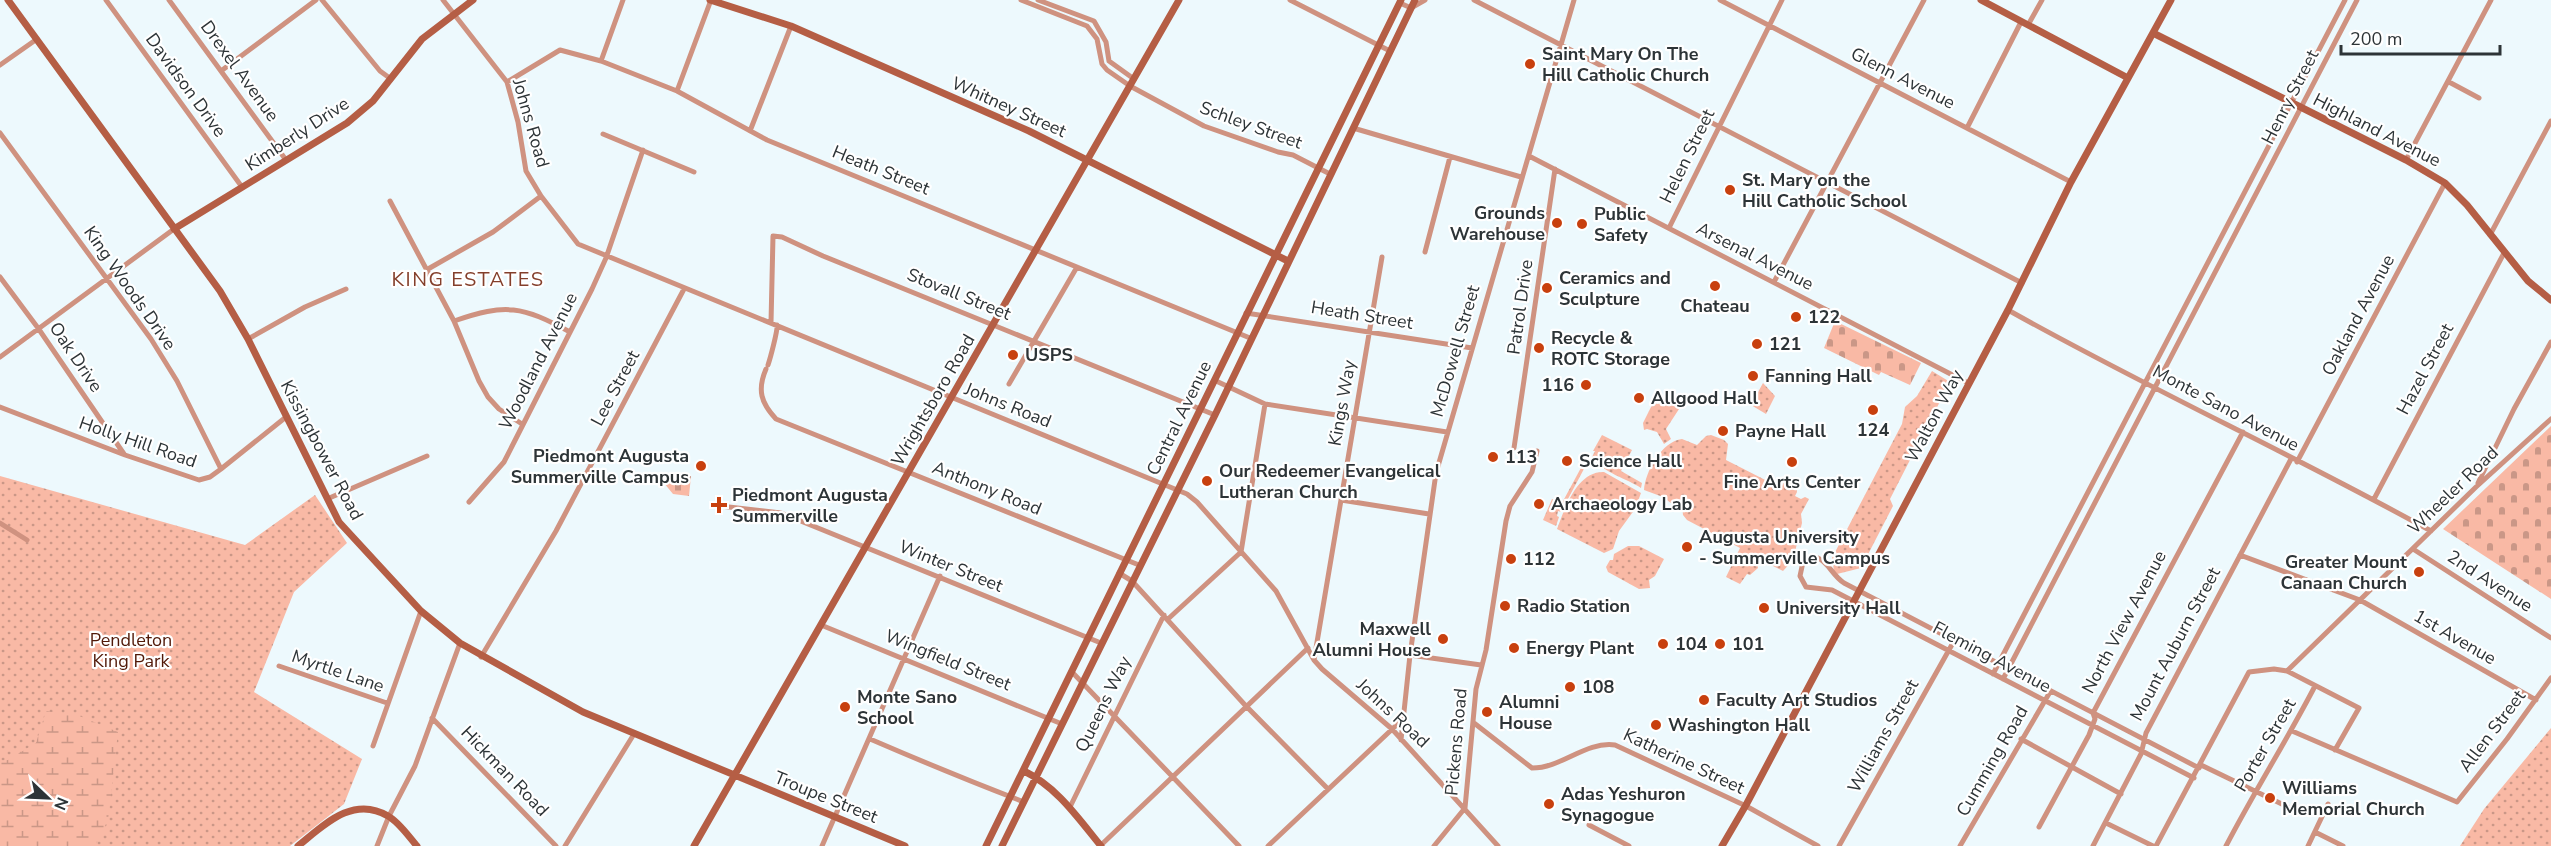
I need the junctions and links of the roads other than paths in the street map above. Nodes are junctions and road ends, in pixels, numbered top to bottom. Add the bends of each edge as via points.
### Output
1 (8, 0) edge
2 (106, 0) edge
3 (169, 0) edge
4 (316, 0) edge
5 (322, 0) edge
6 (443, 0) edge
7 (473, 0) edge
8 (623, 0) edge
9 (710, 0) edge
10 (1022, 0) edge
11 (1038, 0) edge
12 (1179, 0) edge
13 (1290, 0) edge
14 (1415, 0) edge
15 (1425, 0) edge
16 (1474, 0) edge
17 (1574, 0) edge
18 (1720, 0) edge
19 (1782, 0) edge
20 (1924, 0) edge
21 (1981, 0) edge
22 (2042, 0) edge
23 (2170, 0) edge
24 (2345, 0) edge
25 (2356, 0) edge
26 (2491, 0) edge
27 (1400, 1) edge
28 (1411, 8) junction
29 (454, 15) junction
30 (2025, 24) junction
31 (1769, 25) junction
32 (791, 26) junction
33 (2153, 33) junction
34 (37, 39) junction
35 (1378, 45) junction
36 (1561, 46) junction
37 (1390, 51) junction
38 (601, 61) junction
39 (0, 65) edge
40 (221, 71) junction
41 (2128, 78) junction
42 (391, 79) junction
43 (507, 82) junction
44 (1132, 82) junction
45 (2449, 82) junction
46 (1880, 83) junction
47 (677, 92) junction
48 (2479, 98) dead end
49 (2291, 103) junction
50 (2301, 109) junction
51 (2551, 121) edge
52 (1718, 126) junction
53 (1353, 128) junction
54 (1967, 128) junction
55 (750, 131) junction
56 (0, 133) edge
57 (603, 134) dead end
58 (643, 150) junction
59 (1529, 156) junction
60 (1450, 157) junction
61 (286, 160) junction
62 (1088, 160) junction
63 (2406, 160) junction
64 (1317, 167) junction
65 (1555, 170) junction
66 (694, 172) dead end
67 (1330, 174) junction
68 (1521, 177) junction
69 (1827, 182) junction
70 (2071, 182) junction
71 (2445, 183) junction
72 (242, 187) junction
73 (541, 196) junction
74 (390, 201) dead end
75 (2239, 203) junction
76 (2250, 207) junction
77 (1669, 228) junction
78 (174, 229) junction
79 (2490, 235) junction
80 (1036, 251) junction
81 (1425, 252) dead end
82 (2212, 253) junction
83 (2504, 253) junction
84 (1275, 255) junction
85 (1382, 257) dead end
86 (606, 258) junction
87 (2223, 258) junction
88 (1288, 261) junction
89 (1077, 267) junction
90 (428, 269) junction
91 (0, 277) edge
92 (106, 278) junction
93 (1774, 282) junction
94 (2022, 283) junction
95 (346, 289) dead end
96 (684, 289) junction
97 (2551, 300) edge
98 (2008, 310) junction
99 (2181, 313) junction
100 (1246, 314) junction
101 (1263, 315) junction
102 (2192, 319) junction
103 (454, 321) junction
104 (774, 324) junction
105 (994, 324) junction
106 (38, 328) junction
107 (570, 332) junction
108 (1237, 332) junction
109 (1370, 332) junction
110 (1250, 338) junction
111 (248, 339) junction
112 (1034, 342) junction
113 (2551, 342) edge
114 (1472, 348) junction
115 (0, 357) edge
116 (1214, 381) junction
117 (2144, 381) junction
118 (1968, 383) junction
119 (1009, 384) dead end
120 (1228, 387) junction
121 (2156, 387) junction
122 (951, 399) junction
123 (1265, 404) junction
124 (0, 407) edge
125 (1200, 409) junction
126 (1215, 415) junction
127 (1354, 416) junction
128 (286, 417) junction
129 (2551, 419) edge
130 (522, 424) junction
131 (1447, 432) junction
132 (2243, 432) junction
133 (1514, 448) dead end
134 (1537, 451) dead end
135 (125, 455) junction
136 (427, 456) dead end
137 (2291, 459) junction
138 (2297, 462) junction
139 (221, 469) junction
140 (908, 473) junction
141 (1164, 484) junction
142 (2476, 487) junction
143 (1176, 489) junction
144 (327, 499) junction
145 (2083, 499) junction
146 (2374, 499) junction
147 (1341, 500) junction
148 (469, 502) dead end
149 (2094, 505) junction
150 (720, 506) dead end
151 (1429, 514) junction
152 (0, 523) edge
153 (2432, 531) junction
154 (27, 540) dead end
155 (866, 548) junction
156 (2413, 549) junction
157 (1241, 552) junction
158 (2240, 555) junction
159 (1126, 560) junction
160 (1139, 565) junction
161 (2049, 565) junction
162 (2059, 572) junction
163 (1119, 573) junction
164 (940, 576) junction
165 (1132, 581) junction
166 (1859, 591) junction
167 (2360, 600) junction
168 (1853, 602) junction
169 (421, 611) junction
170 (1166, 617) junction
171 (1910, 618) junction
172 (821, 625) junction
173 (1904, 628) junction
174 (1089, 638) junction
175 (2551, 638) edge
176 (1954, 641) junction
177 (1101, 643) junction
178 (460, 644) junction
179 (1308, 648) junction
180 (1948, 651) junction
181 (1410, 656) junction
182 (481, 657) junction
183 (905, 658) junction
184 (1314, 660) junction
185 (1998, 664) junction
186 (1481, 665) junction
187 (279, 666) dead end
188 (2008, 669) junction
189 (2287, 671) junction
190 (1072, 672) junction
191 (1993, 674) junction
192 (2551, 678) edge
193 (2003, 679) junction
194 (1082, 682) junction
195 (2315, 686) junction
196 (2050, 692) junction
197 (2536, 700) junction
198 (2044, 701) junction
199 (387, 704) junction
200 (1245, 705) junction
201 (2093, 712) junction
202 (1114, 715) junction
203 (432, 718) junction
204 (1049, 718) junction
205 (1404, 718) junction
206 (1474, 723) junction
207 (1062, 724) junction
208 (2093, 726) junction
209 (1392, 729) junction
210 (2292, 731) junction
211 (634, 734) junction
212 (2143, 738) junction
213 (870, 739) junction
214 (2021, 739) junction
215 (1401, 740) junction
216 (373, 746) dead end
217 (2335, 750) junction
218 (2141, 752) junction
219 (2200, 766) junction
220 (2073, 767) junction
221 (1024, 771) junction
222 (735, 776) junction
223 (1037, 777) junction
224 (1173, 777) junction
225 (2194, 778) junction
226 (1328, 789) junction
227 (2254, 792) junction
228 (2121, 794) junction
229 (1011, 797) junction
230 (1024, 802) junction
231 (2328, 804) dead end
232 (1746, 806) junction
233 (1070, 807) junction
234 (1465, 808) junction
235 (2292, 809) dead end
236 (389, 816) junction
237 (835, 816) junction
238 (2106, 823) junction
239 (1589, 825) dead end
240 (2038, 827) dead end
241 (2315, 832) junction
242 (298, 846) edge
243 (377, 846) edge
244 (417, 846) edge
245 (556, 846) edge
246 (565, 846) edge
247 (694, 846) edge
248 (822, 846) edge
249 (905, 846) edge
250 (986, 846) edge
251 (1002, 846) edge
252 (1100, 846) edge
253 (1239, 846) edge
254 (1268, 846) edge
255 (1434, 846) edge
256 (1498, 846) edge
257 (1629, 846) edge
258 (1722, 846) edge
259 (1818, 846) edge
260 (1839, 846) edge
261 (1960, 846) edge
262 (2093, 846) edge
263 (2154, 846) edge
264 (2226, 846) edge
265 (2308, 846) edge
266 (2343, 846) edge

1 - 34 main road, Kissingbower Road
2 - 72 street, Davidson Drive
3 - 40 street, Drexel Avenue
4 - 40 street
5 - 42 street via 380,71
6 - 29 street, Johns Road
7 - 29 main road, Kimberly Drive
8 - 38 street
9 - 32 main road, Whitney Street
9 - 47 street
10 - 44 street via 1087,26 1097,39 1102,64
11 - 44 street via 1094,21 1106,42 1109,61
12 - 44 main road, Wrightsboro Road
13 - 35 street
14 - 28 main road, Central Avenue
15 - 28 street
16 - 36 street
17 - 36 street, McDowell Street
18 - 31 street, Glenn Avenue
19 - 31 street, Helen Street
20 - 46 street
21 - 30 main road
22 - 30 street
23 - 33 main road, Walton Way
24 - 49 street, Henry Street
25 - 50 street, Henry Street
26 - 45 street
27 - 28 street, Central Avenue
27 - 35 main road, Central Avenue
28 - 37 main road, Central Avenue
29 - 42 main road, Kimberly Drive via 422,39
29 - 43 street, Johns Road
30 - 41 main road
30 - 54 street
31 - 46 street, Glenn Avenue
31 - 52 street, Helen Street
32 - 55 street
32 - 62 main road, Whitney Street
33 - 41 main road, Walton Way
33 - 49 main road, Highland Avenue
34 - 39 street
34 - 78 main road, Kissingbower Road
35 - 37 street
35 - 64 main road, Central Avenue
36 - 52 street
36 - 59 street, McDowell Street
37 - 53 main road, Central Avenue
38 - 43 street, Heath Street via 560,50
38 - 47 street, Heath Street
40 - 61 street, Drexel Avenue
41 - 70 main road, Walton Way
42 - 61 main road, Kimberly Drive via 347,123
43 - 73 street, Johns Road via 526,171
44 - 62 main road, Wrightsboro Road
44 - 64 street, Schley Street via 1204,126 1293,155
45 - 48 street
45 - 63 street
46 - 54 street, Glenn Avenue
46 - 69 street
47 - 55 street, Heath Street
49 - 50 main road, Highland Avenue
49 - 75 street, Henry Street
50 - 63 main road, Highland Avenue
50 - 76 street, Henry Street
51 - 79 street
52 - 69 street
52 - 77 street, Helen Street
53 - 60 street
53 - 67 main road, Central Avenue
54 - 70 street, Glenn Avenue
55 - 80 street, Heath Street
56 - 92 street, King Woods Drive
57 - 58 street
58 - 66 street
58 - 86 street, Woodland Avenue
59 - 65 street, Arsenal Avenue
59 - 68 street, McDowell Street
60 - 68 street
60 - 81 street
61 - 72 main road, Kimberly Drive
62 - 80 main road, Wrightsboro Road
62 - 84 main road, Whitney Street
63 - 71 main road, Highland Avenue
64 - 67 street, Schley Street
64 - 84 main road, Central Avenue
65 - 77 street, Arsenal Avenue
65 - 133 street, Patrol Drive
67 - 88 main road, Central Avenue
68 - 114 street, McDowell Street
69 - 93 street
69 - 94 street
70 - 94 main road, Walton Way
71 - 79 main road, Highland Avenue
71 - 138 street, Oakland Avenue
72 - 78 main road, Kimberly Drive
73 - 86 street, Johns Road via 578,244
73 - 90 street via 493,232
74 - 90 street
75 - 76 street
75 - 82 street, Henry Street
76 - 87 street, Henry Street
77 - 93 street, Arsenal Avenue
78 - 92 street
78 - 111 main road, Kissingbower Road via 220,291
79 - 83 main road, Highland Avenue
80 - 89 street, Heath Street
80 - 105 main road, Wrightsboro Road
82 - 87 street
82 - 99 street, Henry Street
83 - 97 main road, Highland Avenue
83 - 146 street, Hazel Street
84 - 88 main road, Whitney Street
84 - 100 main road, Central Avenue
85 - 109 street, Kings Way
86 - 96 street, Johns Road
86 - 107 street, Woodland Avenue
87 - 102 street, Henry Street
88 - 101 main road, Central Avenue
89 - 108 street, Heath Street
89 - 112 street
90 - 103 street
91 - 106 street, Oak Drive
92 - 106 street
92 - 139 street, King Woods Drive via 177,381
93 - 118 street, Arsenal Avenue
94 - 98 main road, Walton Way
95 - 111 street
96 - 104 street, Johns Road
96 - 182 street, Lee Street via 556,531
98 - 117 street, Monte Sano Avenue
98 - 118 main road, Walton Way
99 - 102 street
99 - 117 street, Henry Street
100 - 101 street, Heath Street
100 - 108 main road, Central Avenue
101 - 109 street, Heath Street
101 - 110 main road, Central Avenue
102 - 121 street, Henry Street
103 - 107 street via 493,309 511,309 540,316
103 - 130 street via 488,397
104 - 105 street, Stovall Street via 773,236
104 - 122 street, Johns Road
104 - 140 street, Anthony Road via 778,330 760,390 776,419
105 - 112 street, Stovall Street
105 - 122 main road, Wrightsboro Road
106 - 115 street
106 - 135 street, Oak Drive
107 - 130 street, Woodland Avenue
108 - 110 street, Heath Street
108 - 116 main road, Central Avenue
109 - 114 street, Heath Street
109 - 127 street, Kings Way
110 - 120 main road, Central Avenue
111 - 128 main road, Kissingbower Road
112 - 119 street
112 - 125 street, Stovall Street
113 - 142 street
114 - 131 street, McDowell Street
116 - 120 street
116 - 125 main road, Central Avenue
117 - 121 street, Monte Sano Avenue
117 - 145 street, Henry Street
118 - 166 main road, Walton Way
120 - 123 street
120 - 126 main road, Central Avenue
121 - 132 street, Monte Sano Avenue
121 - 149 street, Henry Street
122 - 140 main road, Wrightsboro Road
122 - 141 street, Johns Road
123 - 127 street
123 - 157 street
124 - 135 street, Holly Hill Road
125 - 126 street, Stovall Street
125 - 141 main road, Central Avenue
126 - 143 main road, Central Avenue
127 - 131 street
127 - 147 street, Kings Way
128 - 139 street, Holly Hill Road
128 - 144 main road, Kissingbower Road
129 - 142 street, Wheeler Road
130 - 148 street, Woodland Avenue via 504,462
131 - 151 street, McDowell Street
132 - 137 street, Monte Sano Avenue
132 - 201 street, North View Avenue
134 - 186 street via 1532,472 1510,506
135 - 139 street, Holly Hill Road via 199,480
136 - 144 street
137 - 138 street, Monte Sano Avenue
137 - 158 street, Mount Auburn Street
138 - 146 street, Monte Sano Avenue
140 - 155 main road, Wrightsboro Road
140 - 159 street, Anthony Road
141 - 143 street, Johns Road
141 - 159 main road, Central Avenue
142 - 153 street, Wheeler Road
143 - 157 street, Johns Road via 1197,502
143 - 160 main road, Central Avenue
144 - 169 main road, Kissingbower Road via 339,522
145 - 149 street
145 - 161 street, Henry Street
146 - 153 street, Monte Sano Avenue
147 - 151 street
147 - 184 street, Kings Way
149 - 162 street, Henry Street
150 - 155 street, Winter Street via 776,512
151 - 181 street, McDowell Street
152 - 154 street
153 - 156 street, Wheeler Road
155 - 164 street, Winter Street
155 - 172 main road, Wrightsboro Road
156 - 167 street, Wheeler Road
156 - 175 street, 2nd Avenue
157 - 170 street, Queens Way
157 - 179 street, Johns Road via 1276,591
158 - 167 street, 1st Avenue
158 - 212 street, Mount Auburn Street
159 - 160 street, Anthony Road
159 - 163 main road, Central Avenue
160 - 165 main road, Central Avenue
161 - 162 street
161 - 185 street, Henry Street
162 - 188 street, Henry Street
163 - 165 street
163 - 174 main road, Central Avenue
164 - 174 street, Winter Street
164 - 183 street
165 - 170 street
165 - 177 main road, Central Avenue
166 - 168 main road, Walton Way
166 - 168 street, Fleming Avenue via 1836,578 1825,561 1818,558 1803,562 1800,576 1806,586 1832,590
166 - 171 street, Fleming Avenue
167 - 189 street, Wheeler Road
167 - 197 street, 1st Avenue
168 - 173 street, Fleming Avenue
168 - 232 main road, Walton Way
169 - 178 main road, Kissingbower Road
169 - 199 street
170 - 200 street
170 - 202 street, Queens Way
171 - 173 street, Fleming Avenue
171 - 176 street, Fleming Avenue
172 - 183 street, Wingfield Street
172 - 222 main road, Wrightsboro Road
173 - 180 street, Fleming Avenue
174 - 177 street, Winter Street
174 - 190 main road, Central Avenue
176 - 180 street, Williams Street
176 - 185 street, Fleming Avenue
177 - 194 main road, Central Avenue
178 - 182 main road, Kissingbower Road
178 - 203 street
179 - 184 street, Johns Road
179 - 200 street
180 - 191 street, Fleming Avenue
180 - 260 street, Williams Street
181 - 186 street
181 - 205 street, McDowell Street
182 - 211 main road, Kissingbower Road
183 - 204 street, Wingfield Street
183 - 213 street
184 - 209 street, Johns Road
185 - 188 street, Fleming Avenue
185 - 191 street, Henry Street
186 - 206 street, Pickens Road
187 - 199 street, Myrtle Lane
188 - 193 street, Henry Street
188 - 196 street, Fleming Avenue
189 - 195 street, Porter Street
189 - 219 street via 2249,672
190 - 194 street
190 - 204 main road, Central Avenue
191 - 193 street, Fleming Avenue
192 - 197 street, Allen Street
193 - 198 street, Fleming Avenue
194 - 202 street
194 - 207 main road, Central Avenue
195 - 210 street, Porter Street
195 - 217 street via 2359,708
196 - 198 street, Cumming Road
196 - 201 street, Fleming Avenue
197 - 217 street, Allen Street via 2457,802
198 - 208 street, Fleming Avenue
198 - 214 street, Cumming Road
199 - 216 street
200 - 224 street
200 - 226 street
201 - 208 street, North View Avenue
201 - 212 street, Fleming Avenue
202 - 224 street
202 - 233 street, Queens Way
203 - 236 street via 415,766
203 - 245 street, Hickman Road
204 - 207 street, Wingfield Street
204 - 221 main road, Central Avenue
205 - 209 street
205 - 215 street, McDowell Street
206 - 232 street, Katherine Street via 1532,768 1615,744
206 - 234 street, Pickens Road
207 - 223 main road, Central Avenue
208 - 218 street, Fleming Avenue
208 - 220 street, North View Avenue
209 - 215 street, Johns Road
209 - 226 street
210 - 217 street
210 - 227 street, Porter Street
211 - 222 main road, Kissingbower Road
211 - 246 street
212 - 218 street, Mount Auburn Street
212 - 219 street, Fleming Avenue
213 - 229 street
213 - 237 street
214 - 220 street
214 - 261 street, Cumming Road
215 - 234 street, Johns Road
218 - 225 street, Fleming Avenue
218 - 228 street, Mount Auburn Street
219 - 225 street
219 - 227 street, Fleming Avenue
220 - 228 street
220 - 240 street, North View Avenue
221 - 223 main road
221 - 229 main road, Central Avenue
222 - 237 main road, Troupe Street
222 - 247 main road, Wrightsboro Road
223 - 230 main road, Central Avenue
223 - 233 main road
224 - 252 street
224 - 253 street
225 - 263 street
226 - 254 street
227 - 235 street, Fleming Avenue
227 - 264 street, Porter Street
228 - 238 street, Mount Auburn Street
229 - 230 street
229 - 250 main road, Central Avenue
230 - 251 main road, Central Avenue
231 - 241 street
232 - 258 main road, Walton Way
232 - 259 street, Katherine Street
233 - 252 main road
234 - 255 street, Pickens Road
234 - 256 street, Johns Road
236 - 242 main road via 361,808 339,813
236 - 243 street
236 - 244 main road
237 - 248 street
237 - 249 main road, Troupe Street
238 - 262 street, Mount Auburn Street
238 - 263 street
239 - 257 street
241 - 265 street
241 - 266 street

